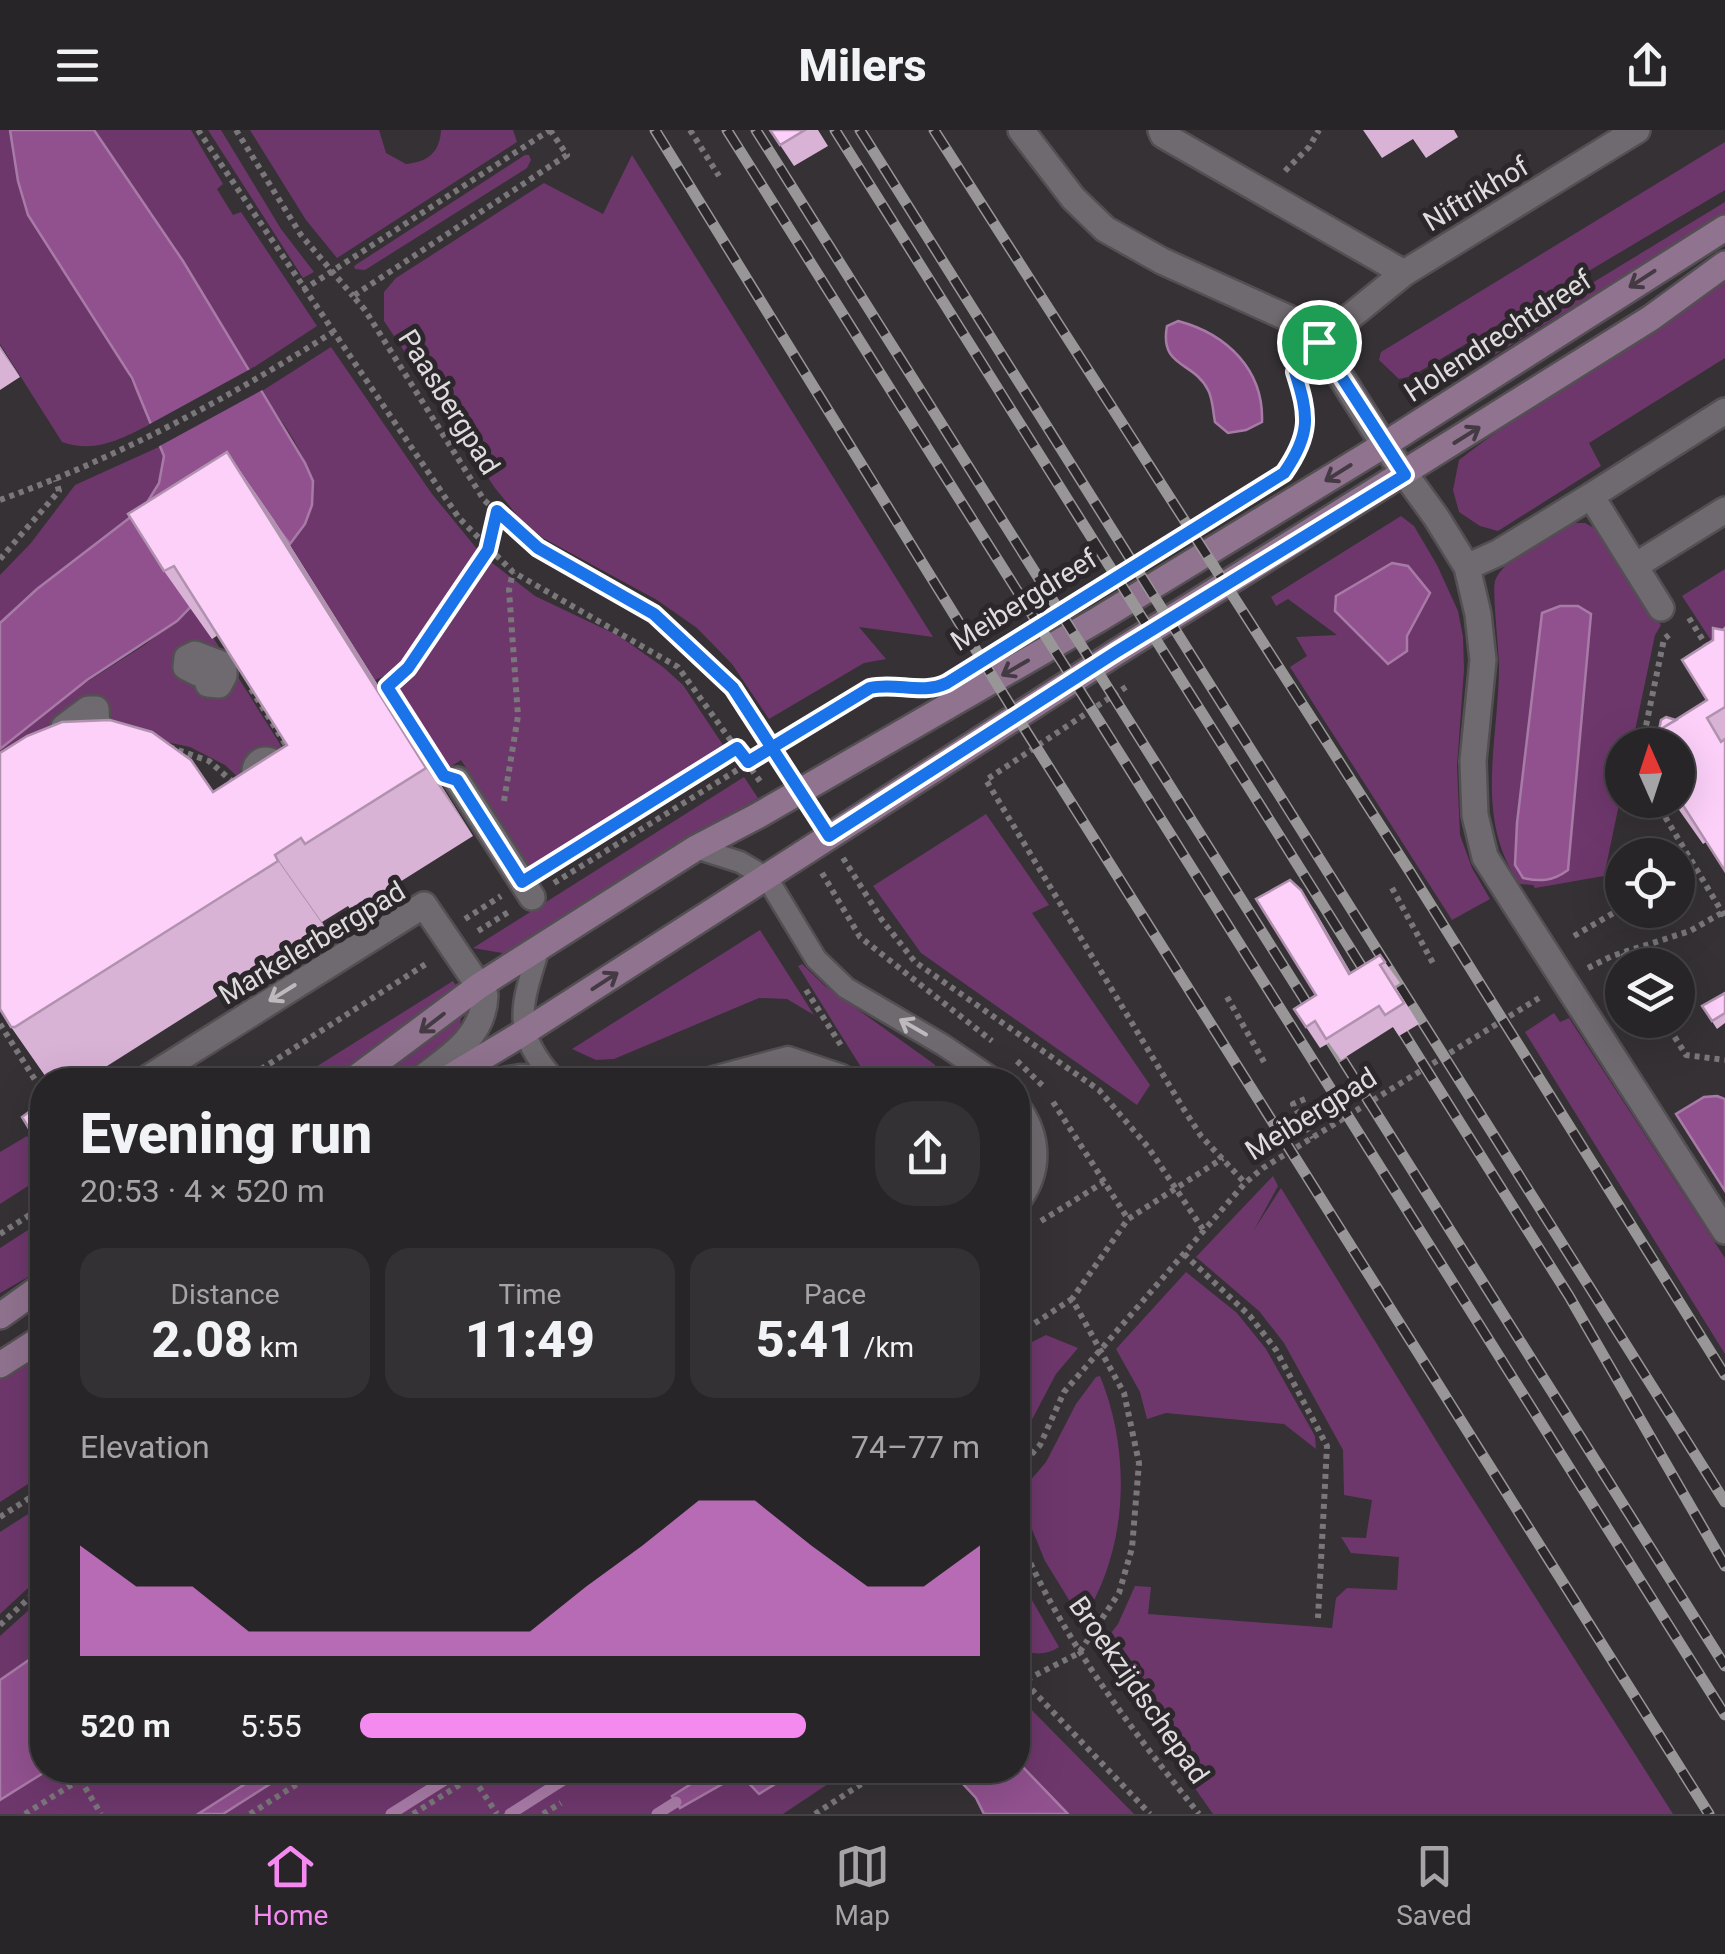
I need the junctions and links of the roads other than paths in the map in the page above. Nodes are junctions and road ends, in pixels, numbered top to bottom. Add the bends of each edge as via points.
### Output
1 (1020, 130) edge
2 (1161, 130) edge
3 (1633, 132) edge
4 (1725, 228) edge
5 (1725, 264) edge
6 (1404, 273) junction
7 (1319, 342) junction
8 (1725, 410) edge
9 (1384, 445) junction
10 (1405, 475) junction
11 (1591, 496) junction
12 (1725, 510) edge
13 (1635, 566) junction
14 (1467, 567) junction
15 (1661, 608) road end
16 (1099, 619) joint
17 (457, 780) road end
18 (696, 848) junction
19 (768, 878) junction
20 (527, 890) road end
21 (540, 945) junction
22 (479, 986) junction
23 (523, 1034) junction
24 (788, 1057) junction
25 (164, 1068) edge
26 (369, 1068) edge
27 (435, 1068) edge
28 (465, 1068) edge
29 (546, 1068) edge
30 (769, 1068) edge
31 (796, 1068) edge
32 (821, 1068) edge
33 (977, 1068) edge
34 (1030, 1130) edge
35 (1030, 1189) edge
36 (1725, 1231) edge
37 (30, 1295) edge
38 (0, 1316) edge
39 (30, 1346) edge
40 (0, 1365) edge

1 - 7 street via 1105,229 1288,318
2 - 6 street
3 - 6 street, Niftrikhof
4 -> 9 main road, Holendrechtdreef
10 -> 5 main road
6 - 7 street, Niftrikhof
7 - 9 street
8 - 11 street
9 - 10 street
9 -> 16 main road, Holendrechtdreef
10 - 14 street
10 - 19 main road
11 - 13 street
11 - 14 street
12 - 13 street
13 - 15 street
14 - 36 street, bridge via 1483,660 1473,760 1475,814 1486,857 1578,984
16 -> 18 main road, Meibergdreef
17 - 20 street
18 - 19 lane
18 - 21 main road, Meibergdreef
23 -> 19 main road
33 -> 19 lane via 846,988 816,959
21 - 22 main road, Meibergdreef
21 - 23 lane via 524,997
22 -> 25 street, Markelerbergpad via 424,904
22 -> 26 main road, Meibergdreef
22 - 27 street via 485,994 482,1024
23 - 28 main road
23 - 29 lane
24 - 30 lane
24 - 31 lane
24 - 32 lane
34 - 35 lane via 1038,1162
37 - 38 main road
39 - 40 main road

